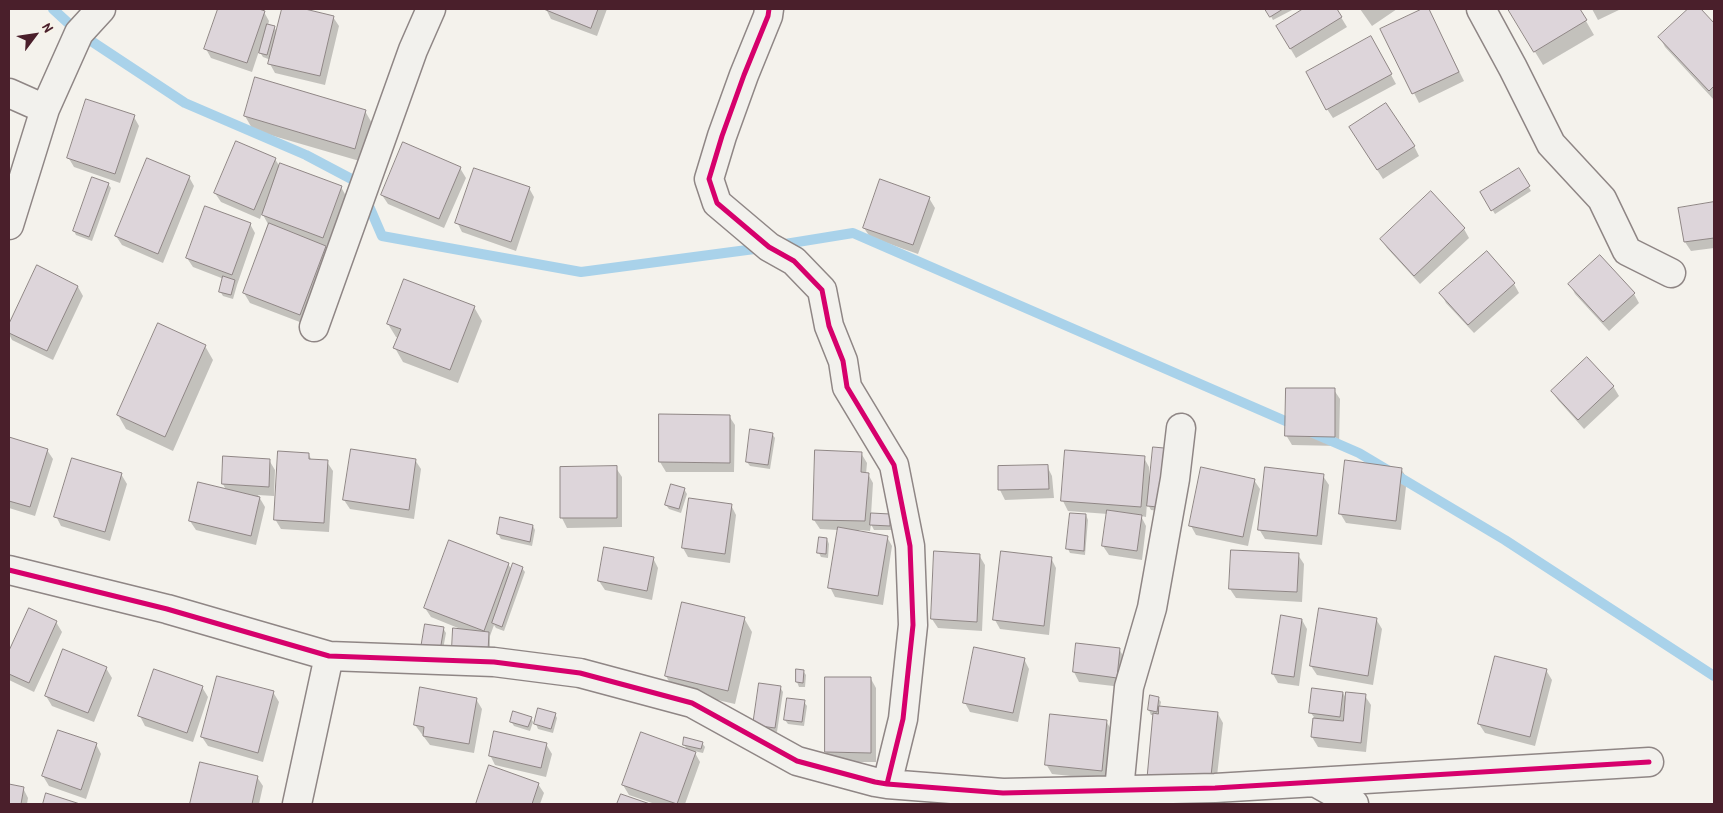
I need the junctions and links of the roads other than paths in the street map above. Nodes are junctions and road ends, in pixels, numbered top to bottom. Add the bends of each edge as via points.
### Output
1 (101, 9) edge
2 (431, 9) edge
3 (769, 9) edge
4 (1481, 9) edge
5 (9, 93) edge
6 (45, 109) junction
7 (9, 226) edge
8 (1671, 274) dead end
9 (314, 327) dead end
10 (1181, 428) dead end
11 (9, 570) edge
12 (329, 656) junction
13 (1649, 762) dead end
14 (1315, 782) junction
15 (887, 784) junction
16 (1119, 790) junction
17 (297, 804) edge
18 (1354, 804) edge

1 - 6 street via 80,33
2 - 9 street via 413,50
3 - 15 street via 709,179 717,203 769,246 794,261 822,290 829,326 843,361 847,388 894,465 910,546 914,625 903,719
4 - 8 street via 1550,144 1602,199 1627,251
5 - 6 street
6 - 7 street
10 - 16 street via 1152,608 1129,687
11 - 12 street via 167,609
12 - 15 street via 494,662 580,673 692,703 797,760
12 - 17 street
13 - 14 street
14 - 16 street
14 - 18 street
15 - 16 street via 1003,793

